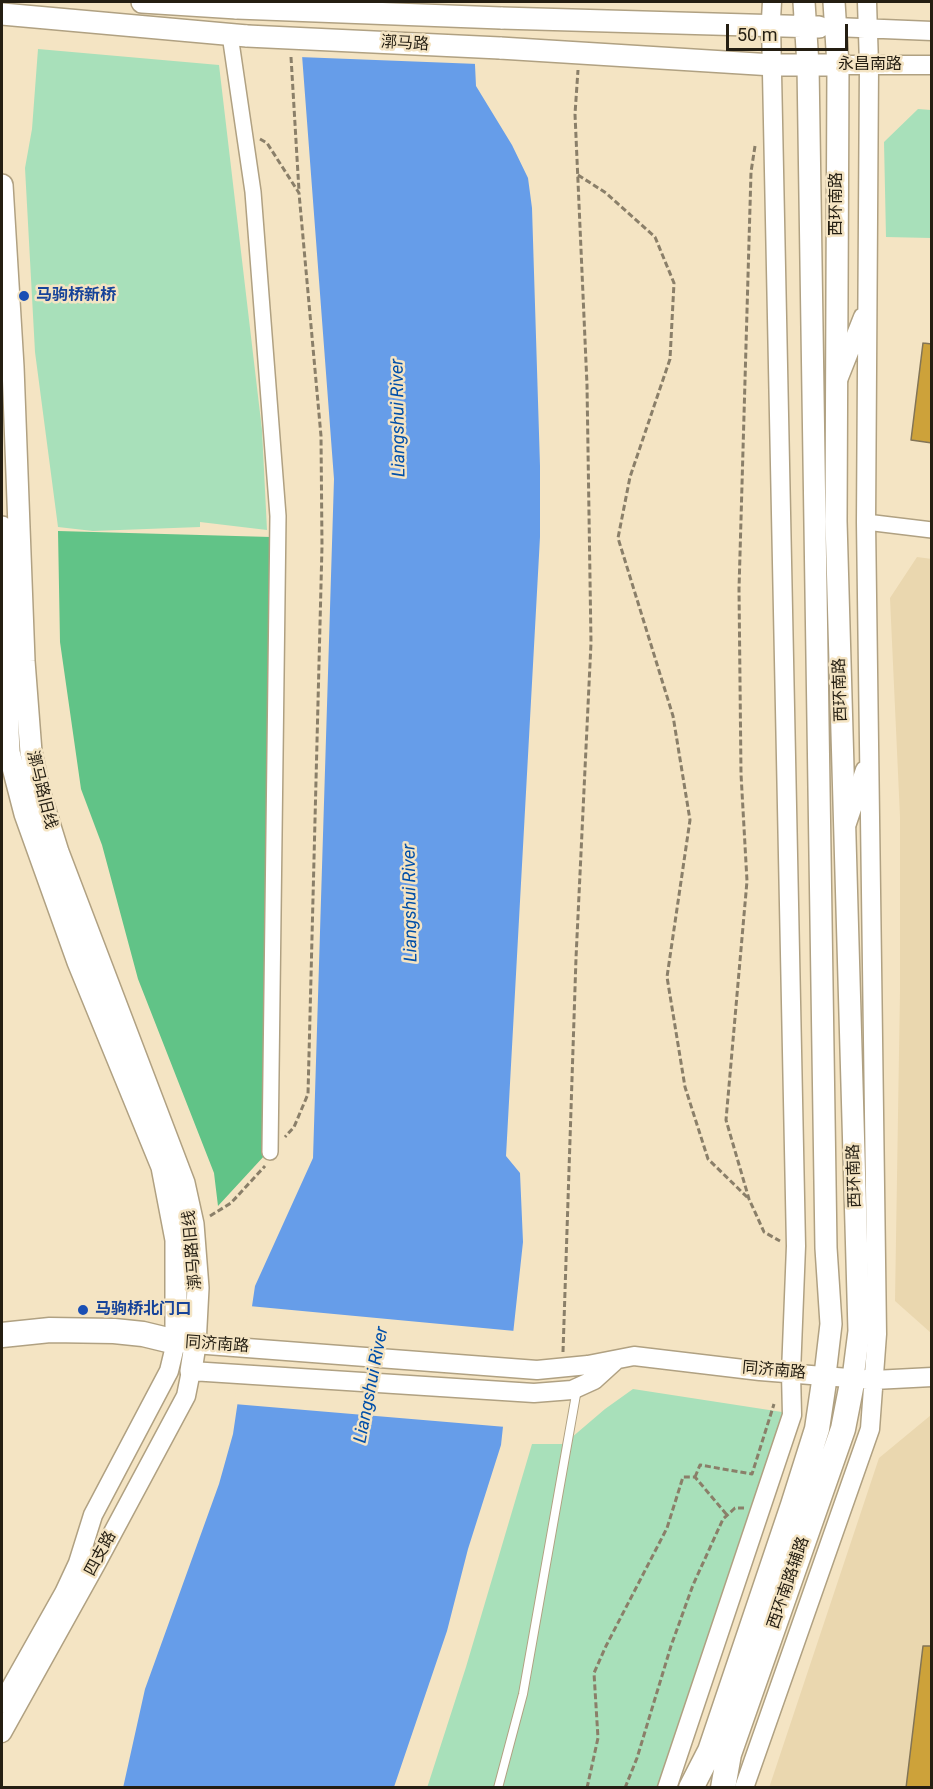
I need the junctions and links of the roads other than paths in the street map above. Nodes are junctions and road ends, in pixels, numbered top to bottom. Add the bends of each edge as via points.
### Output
1 (142, 2) edge
2 (772, 2) edge
3 (804, 2) edge
4 (834, 2) edge
5 (867, 2) edge
6 (2, 14) edge
7 (771, 24) junction
8 (806, 26) junction
9 (835, 27) junction
10 (868, 28) junction
11 (932, 32) edge
12 (238, 36) junction
13 (771, 65) junction
14 (808, 65) junction
15 (838, 65) junction
16 (869, 65) junction
17 (932, 65) edge
18 (2, 185) edge
19 (867, 307) junction
20 (836, 385) junction
21 (866, 522) junction
22 (2, 527) edge
23 (932, 530) edge
24 (5, 752) edge
25 (31, 752) junction
26 (869, 756) junction
27 (845, 831) junction
28 (270, 1152) road end
29 (2, 1335) edge
30 (185, 1344) junction
31 (616, 1359) junction
32 (191, 1371) junction
33 (791, 1373) junction
34 (825, 1375) junction
35 (932, 1377) edge
36 (864, 1379) junction
37 (577, 1387) junction
38 (788, 1662) junction
39 (2, 1703) edge
40 (747, 1703) junction
41 (2, 1733) edge
42 (720, 1753) junction
43 (498, 1788) edge
44 (667, 1788) edge
45 (691, 1788) edge
46 (699, 1788) edge
47 (721, 1788) edge
48 (744, 1788) edge

1 - 7 main road, 漷马路, bridge via 501,18
2 - 7 street
3 - 8 main road, 西环南路
4 - 9 main road, 西环南路
5 - 10 street
6 - 12 main road, 漷马路
7 - 8 main road, 漷马路
7 - 13 street
8 - 9 main road
8 - 14 main road, 西环南路
9 - 10 street
9 - 15 main road, 西环南路
10 - 11 street
10 - 16 street
12 - 13 main road, 漷马路, bridge
12 - 28 street via 243,131 253,192 279,516
13 - 14 main road, 漷马路
13 - 33 street via 796,1246
14 - 15 main road, 永昌南路
14 - 34 main road, 西环南路 via 826,1248 831,1324
15 - 16 street, 永昌南路
15 - 20 main road, 西环南路
16 - 17 street, 永昌南路
16 - 19 street
18 - 25 main road, 漷马路旧线
19 - 20 street
19 - 21 street
20 - 27 main road, 西环南路
21 - 23 street
21 - 26 street
22 - 24 main road, 漷马路旧线
24 - 25 street
24 - 30 main road, 漷马路旧线 via 78,962 162,1167 176,1240
25 - 30 main road, 漷马路旧线 via 58,852 184,1183 193,1224 198,1288
26 - 27 street
26 - 36 street via 877,1334
27 - 36 main road, 西环南路 via 859,1331
29 - 30 main road via 50,1330 114,1331
30 - 31 street, 同济南路 via 537,1370
30 - 32 main road, 漷马路旧线
30 - 39 street, 四支路 via 93,1515 64,1593
31 - 33 street, 同济南路 via 634,1356
31 - 37 street, 同济南路 via 594,1380
32 - 37 street, 同济南路 via 534,1393
32 - 41 street, 四支路 via 186,1396
33 - 34 street, 同济南路
33 - 44 street via 792,1415
34 - 36 street, 同济南路
34 - 42 main road via 817,1429
35 - 36 street, 同济南路
36 - 38 street via 870,1428
36 - 40 main road, 西环南路辅路
37 - 43 lane via 523,1694
38 - 40 street
38 - 48 street
40 - 42 main road, 西环南路辅路
42 - 45 main road, 西环南路辅路
42 - 46 main road
42 - 47 main road, 西环南路辅路

